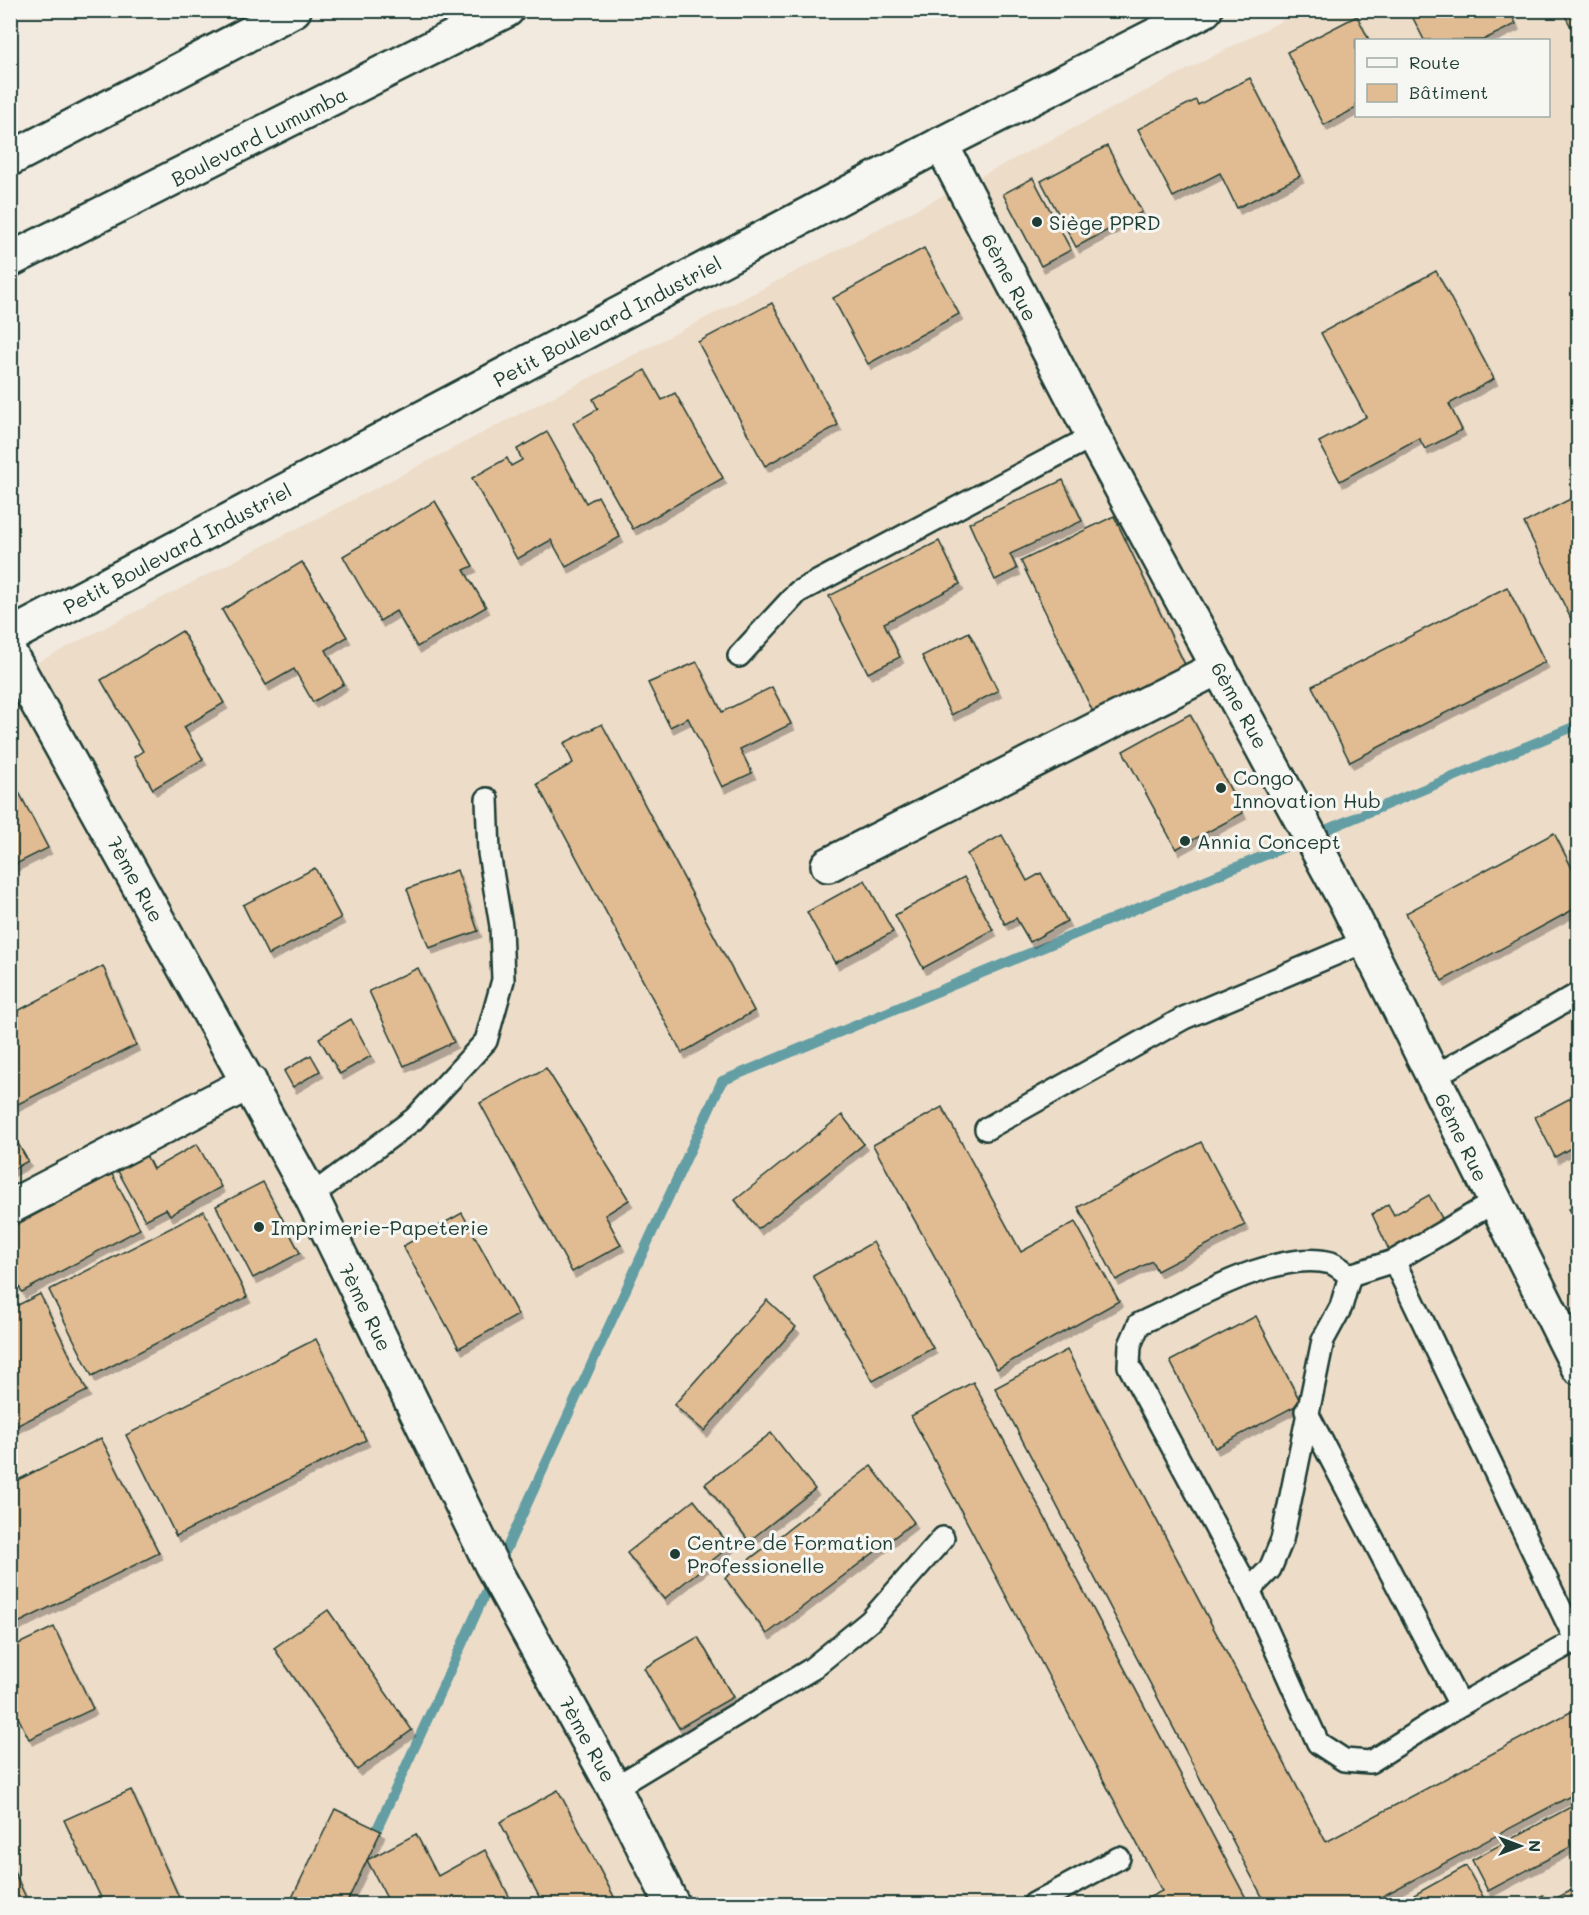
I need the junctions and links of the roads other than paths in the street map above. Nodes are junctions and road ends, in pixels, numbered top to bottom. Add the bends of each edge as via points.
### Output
1 (294, 10) edge
2 (507, 10) edge
3 (1205, 10) edge
4 (941, 144) junction
5 (10, 159) edge
6 (10, 260) edge
7 (1093, 436) junction
8 (10, 636) edge
9 (10, 654) edge
10 (739, 656) dead end
11 (1219, 667) junction
12 (487, 799) dead end
13 (828, 865) dead end
14 (1365, 941) junction
15 (1578, 993) edge
16 (1433, 1077) junction
17 (250, 1082) junction
18 (986, 1129) dead end
19 (311, 1196) junction
20 (1494, 1202) junction
21 (10, 1207) edge
22 (1394, 1261) junction
23 (1350, 1275) junction
24 (1578, 1367) edge
25 (1306, 1411) junction
26 (943, 1538) dead end
27 (1249, 1590) junction
28 (1577, 1640) edge
29 (1460, 1705) junction
30 (614, 1788) junction
31 (1119, 1858) dead end
32 (672, 1905) edge
33 (1034, 1905) edge

1 - 5 main road
2 - 6 main road, Boulevard Lumumba
3 - 4 main road, Petit Boulevard Industriel
4 - 7 main road, 6ème Rue
4 - 8 main road, Petit Boulevard Industriel
7 - 10 lane via 798,592
7 - 11 main road, 6ème Rue
9 - 17 main road, 7ème Rue
11 - 13 main road
11 - 14 main road, 6ème Rue
12 - 19 lane via 503,980 486,1041 414,1119
14 - 16 main road, 6ème Rue
14 - 18 lane via 1184,1018
15 - 16 lane
16 - 20 main road, 6ème Rue
17 - 19 main road, 7ème Rue
17 - 21 main road
19 - 30 main road, 7ème Rue via 491,1564
20 - 22 lane
20 - 24 main road, 6ème Rue
22 - 23 lane
22 - 28 lane
23 - 25 lane via 1341,1307 1323,1340
23 - 27 lane via 1331,1263 1267,1266 1139,1324 1130,1345 1129,1366
25 - 27 lane via 1282,1540 1270,1569
25 - 29 lane
26 - 30 lane via 870,1621 810,1670
27 - 29 lane via 1318,1743 1344,1760 1370,1762
28 - 29 lane
30 - 32 main road, 7ème Rue
31 - 33 lane

